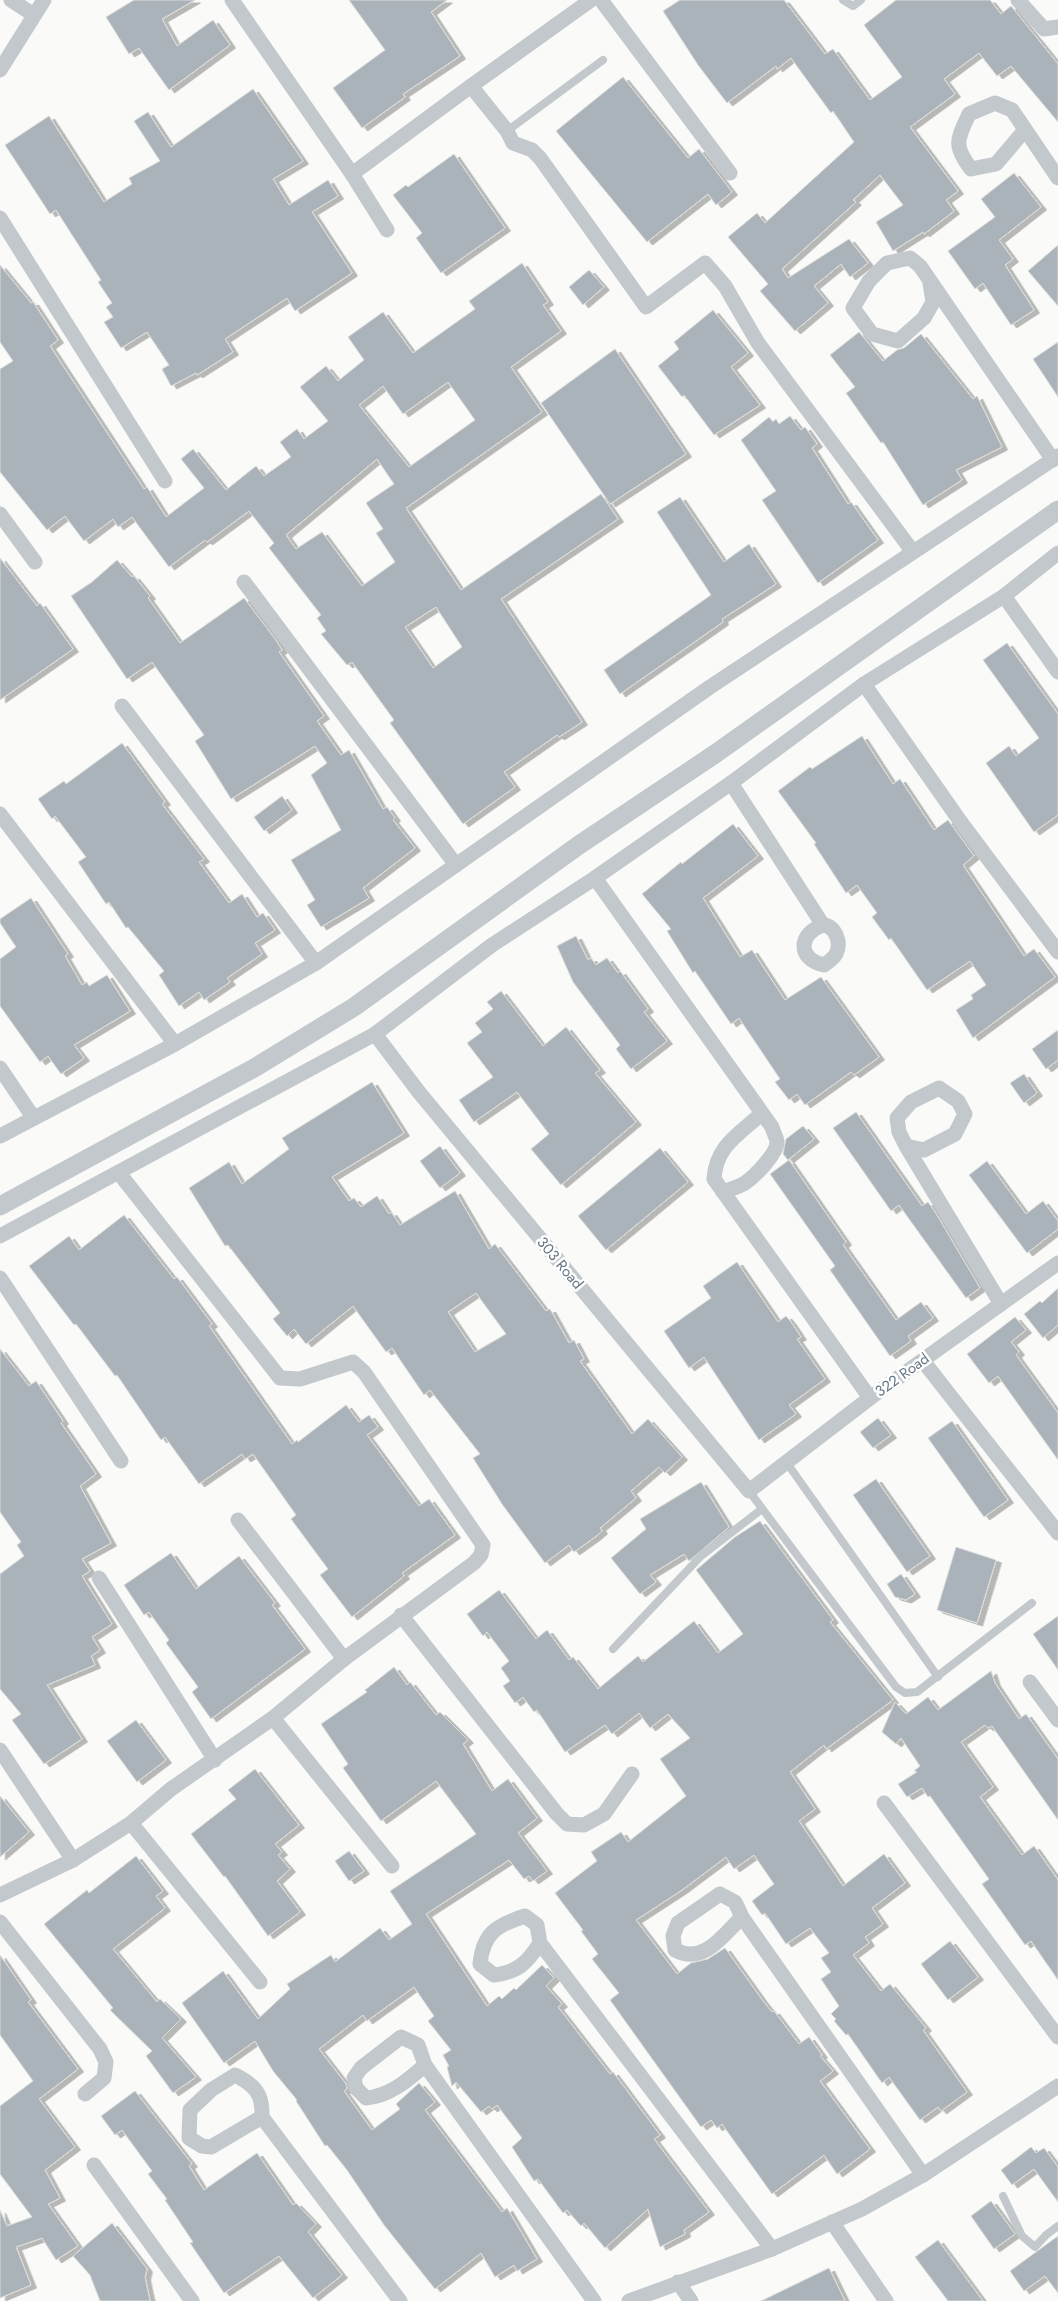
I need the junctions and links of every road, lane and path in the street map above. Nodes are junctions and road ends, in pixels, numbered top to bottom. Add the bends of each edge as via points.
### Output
1 (11, 0) edge
2 (44, 0) edge
3 (232, 0) edge
4 (591, 0) edge
5 (602, 0) edge
6 (843, 0) edge
7 (861, 0) edge
8 (1021, 1) edge
9 (34, 15) junction
10 (1058, 27) edge
11 (603, 60) dead end
12 (0, 70) edge
13 (471, 86) junction
14 (1024, 131) junction
15 (507, 132) junction
16 (730, 173) dead end
17 (352, 174) junction
18 (1058, 178) edge
19 (0, 218) edge
20 (387, 230) dead end
21 (930, 283) junction
22 (1055, 458) edge
23 (164, 481) dead end
24 (1058, 510) edge
25 (0, 514) edge
26 (913, 552) junction
27 (1058, 553) edge
28 (35, 562) dead end
29 (244, 582) dead end
30 (1004, 596) junction
31 (1058, 672) edge
32 (864, 684) junction
33 (122, 706) dead end
34 (731, 783) junction
35 (0, 814) edge
36 (456, 865) junction
37 (595, 878) junction
38 (823, 925) dead end
39 (1058, 952) edge
40 (316, 963) junction
41 (375, 1034) junction
42 (175, 1044) junction
43 (0, 1068) edge
44 (761, 1114) junction
45 (34, 1117) junction
46 (0, 1136) edge
47 (906, 1146) junction
48 (119, 1173) junction
49 (723, 1192) junction
50 (0, 1206) edge
51 (0, 1236) edge
52 (1058, 1263) edge
53 (0, 1278) edge
54 (1001, 1304) junction
55 (923, 1361) junction
56 (870, 1398) junction
57 (120, 1461) dead end
58 (787, 1463) junction
59 (749, 1491) junction
60 (762, 1509) junction
61 (238, 1520) dead end
62 (1058, 1533) edge
63 (98, 1578) dead end
64 (1032, 1603) dead end
65 (402, 1615) junction
66 (613, 1649) dead end
67 (344, 1659) junction
68 (938, 1677) junction
69 (1030, 1682) dead end
70 (273, 1718) junction
71 (1058, 1720) edge
72 (0, 1750) edge
73 (215, 1760) junction
74 (632, 1774) dead end
75 (884, 1803) dead end
76 (131, 1822) junction
77 (73, 1860) junction
78 (392, 1866) dead end
79 (0, 1895) edge
80 (742, 1917) junction
81 (0, 1922) edge
82 (540, 1943) dead end
83 (260, 1982) dead end
84 (1058, 2037) edge
85 (425, 2065) junction
86 (1057, 2090) edge
87 (85, 2094) dead end
88 (262, 2117) junction
89 (94, 2165) dead end
90 (923, 2175) junction
91 (1002, 2196) dead end
92 (832, 2222) junction
93 (1058, 2226) edge
94 (772, 2249) junction
95 (678, 2282) junction
96 (192, 2301) edge
97 (400, 2301) edge
98 (594, 2301) edge
99 (629, 2301) edge
100 (692, 2301) edge
101 (886, 2301) edge

1 - 9 street
2 - 9 street
3 - 17 street
4 - 13 street
5 - 16 street
6 - 7 lane via 853,6
8 - 10 street via 1044,28
9 - 12 street
11 - 15 lane
13 - 15 street
13 - 17 street
14 - 14 street via 1012,110 995,103 969,114 960,134 959,153 971,169 996,164
14 - 18 street
15 - 26 street via 513,142 532,150 540,158 646,307 705,263 725,286 758,343
17 - 20 street
19 - 23 street
21 - 21 street via 920,266 910,258 887,263 869,281 853,308 872,334 898,340 924,318 933,302
21 - 22 street
22 - 26 street
24 - 50 street via 715,754 579,845 354,1007 256,1067
25 - 28 street
26 - 36 street via 710,687
27 - 30 street
29 - 36 street
30 - 31 street
30 - 32 street
32 - 34 street
32 - 39 street
33 - 40 street
34 - 37 street
34 - 38 street
35 - 42 street
36 - 40 street
37 - 41 street via 492,945
37 - 44 street
40 - 42 street
41 - 48 street
41 - 59 street, 303 Road via 418,1091
42 - 45 street
43 - 45 street
44 - 49 street via 720,1152 714,1179
44 - 49 street via 772,1127 777,1143 771,1156 745,1184
45 - 46 street
47 - 47 street via 897,1118 911,1102 939,1088 958,1101 965,1114 955,1134 924,1150
47 - 54 street
48 - 51 street
48 - 65 street via 280,1378 300,1379 353,1362 364,1372 483,1545 481,1555 474,1562
49 - 56 street
52 - 54 street, 322 Road
53 - 57 street
54 - 55 street, 322 Road
55 - 56 street, 322 Road
55 - 62 street
56 - 58 street, 322 Road
58 - 59 street, 322 Road
58 - 68 lane
59 - 60 lane
60 - 66 lane via 701,1556
60 - 68 lane via 896,1687 905,1692 917,1692
61 - 67 street
63 - 73 street
64 - 68 lane
65 - 67 street
65 - 74 street via 567,1824 584,1825 604,1814
67 - 70 street
69 - 71 street
70 - 73 street
70 - 78 street
72 - 77 street
73 - 76 street via 171,1789
75 - 84 street
76 - 77 street
76 - 83 street
77 - 79 street
80 - 80 street via 735,1902 720,1894 678,1923 673,1936 675,1950 686,1955 704,1952
80 - 90 street
81 - 87 street via 100,2049 106,2062 104,2078
82 - 94 street
85 - 85 street via 418,2045 401,2037 361,2068 354,2078 356,2088 366,2098 375,2097 402,2084
85 - 98 street
86 - 90 street
88 - 88 street via 263,2104 252,2084 235,2075 211,2090 190,2110 189,2138 211,2147
88 - 97 street
89 - 96 street
90 - 92 street
91 - 93 lane via 1022,2236 1035,2247
92 - 94 street
92 - 101 street
94 - 95 street
95 - 99 street
95 - 100 street

